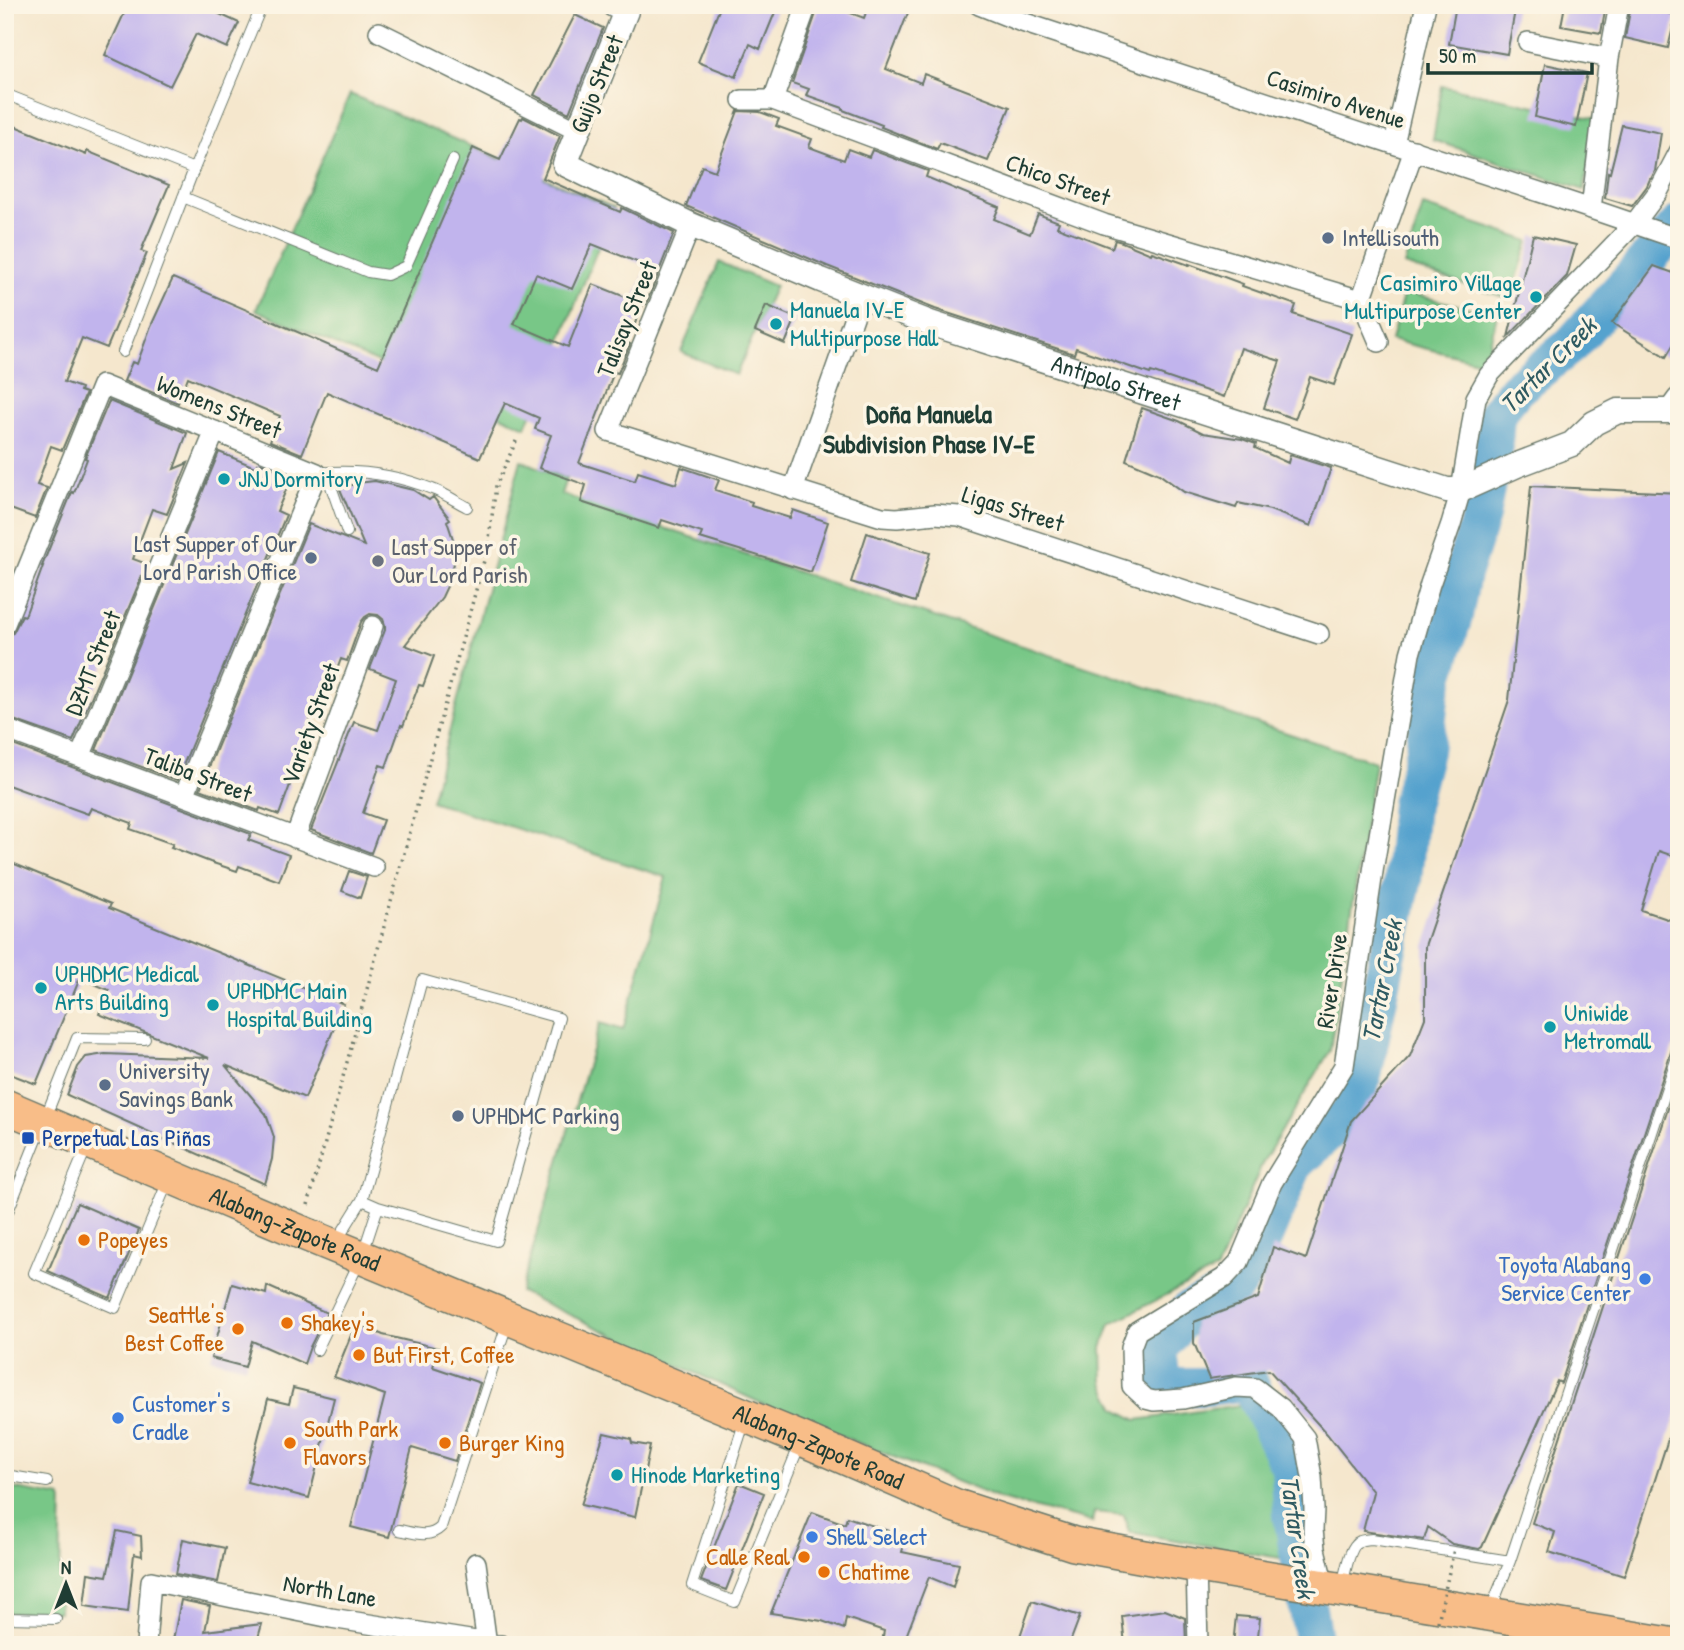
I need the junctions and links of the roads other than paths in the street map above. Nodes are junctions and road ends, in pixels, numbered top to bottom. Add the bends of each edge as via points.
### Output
1 (262, 5) edge
2 (807, 5) edge
3 (979, 5) edge
4 (1426, 5) edge
5 (1619, 5) edge
6 (623, 7) edge
7 (379, 32) dead end
8 (1528, 42) dead end
9 (1609, 58) junction
10 (5, 94) edge
11 (742, 100) dead end
12 (772, 100) junction
13 (578, 131) junction
14 (1394, 144) junction
15 (1414, 150) junction
16 (1679, 152) edge
17 (453, 160) dead end
18 (565, 164) joint
19 (194, 169) junction
20 (183, 197) junction
21 (1591, 209) junction
22 (691, 225) junction
23 (1644, 227) junction
24 (1679, 239) edge
25 (861, 297) junction
26 (1361, 300) junction
27 (1379, 342) dead end
28 (123, 352) dead end
29 (1676, 407) edge
30 (215, 431) junction
31 (608, 431) joint
32 (322, 473) junction
33 (1468, 486) junction
34 (793, 490) junction
35 (467, 507) dead end
36 (347, 532) dead end
37 (7, 613) edge
38 (373, 626) dead end
39 (1319, 634) dead end
40 (5, 729) edge
41 (80, 757) junction
42 (184, 796) junction
43 (295, 838) junction
44 (374, 867) dead end
45 (145, 1039) dead end
46 (1679, 1051) edge
47 (5, 1106) edge
48 (43, 1122) junction
49 (88, 1142) junction
50 (170, 1177) junction
51 (362, 1200) junction
52 (378, 1207) junction
53 (5, 1219) edge
54 (348, 1251) junction
55 (509, 1317) junction
56 (317, 1350) dead end
57 (746, 1416) junction
58 (802, 1439) junction
59 (5, 1475) edge
60 (47, 1482) dead end
61 (399, 1530) dead end
62 (1510, 1562) junction
63 (476, 1563) dead end
64 (1196, 1566) junction
65 (1327, 1587) junction
66 (1489, 1614) junction
67 (5, 1618) edge
68 (56, 1619) dead end
69 (492, 1644) edge
70 (146, 1645) edge
71 (1198, 1645) edge
72 (1675, 1645) edge

1 - 19 lane
2 - 12 street
3 - 14 street, Casimiro Avenue
4 - 14 street
5 - 9 street
6 - 13 street, Guijo Street
7 - 13 street
8 - 9 street
9 - 21 street
10 - 19 lane
11 - 12 street, Chico Street
12 - 26 street, Chico Street via 1104,224
13 - 18 street, Guijo Street
14 - 15 street, Casimiro Avenue
15 - 21 street, Casimiro Avenue
15 - 26 street
16 - 23 street, River Drive
17 - 20 lane via 405,265 387,275 368,272
18 - 22 street, Antipolo Street
19 - 20 lane
20 - 28 lane
21 - 23 street, Casimiro Avenue
22 - 25 street, Antipolo Street
22 - 31 street, Talisay Street
23 - 24 street, Casimiro Avenue
23 - 33 street, River Drive via 1489,375 1476,398
25 - 33 street, Antipolo Street via 1447,491
25 - 34 street
26 - 27 street
29 - 33 street via 1618,411 1594,423 1572,444
30 - 32 street, Womens Street
30 - 37 street, Womens Street via 102,385
30 - 41 street, DZMT Street
31 - 34 street, Ligas Street
32 - 35 lane via 400,477
32 - 36 lane
32 - 42 street
33 - 65 street, River Drive via 1430,584 1410,654 1344,1066 1272,1183 1239,1262 1224,1278 1137,1331 1131,1348 1132,1386 1146,1399 1183,1399 1236,1387 1255,1388 1289,1418 1305,1438 1315,1549
34 - 39 street, Ligas Street via 882,517 959,516
38 - 43 street, Variety Street
40 - 41 street, Taliba Street
41 - 42 street, Taliba Street
42 - 43 street, Taliba Street
43 - 44 street, Taliba Street
45 - 48 lane via 77,1038
46 - 62 lane
47 - 48 highway, Alabang-Zapote Road
48 - 49 highway, Alabang-Zapote Road
48 - 53 lane
49 - 50 highway, Alabang-Zapote Road
49 - 50 lane via 34,1273 92,1298 115,1307
50 - 54 highway, Alabang-Zapote Road
51 - 52 lane
51 - 52 lane via 422,979 559,1018 496,1241
51 - 54 lane
52 - 54 lane
54 - 55 highway, Alabang-Zapote Road
54 - 56 lane
55 - 57 highway, Alabang-Zapote Road
55 - 61 lane via 441,1527 426,1535
57 - 58 highway, Alabang-Zapote Road
57 - 58 lane via 692,1585 735,1602
58 - 64 highway, Alabang-Zapote Road via 956,1506 1032,1531 1074,1544
59 - 60 lane
62 - 65 lane via 1361,1540
62 - 66 lane
63 - 69 street
64 - 65 highway, Alabang-Zapote Road
64 - 71 street
65 - 66 highway, Alabang-Zapote Road
66 - 72 highway, Alabang-Zapote Road
67 - 68 lane
69 - 70 street, North Lane via 331,1618 151,1581

